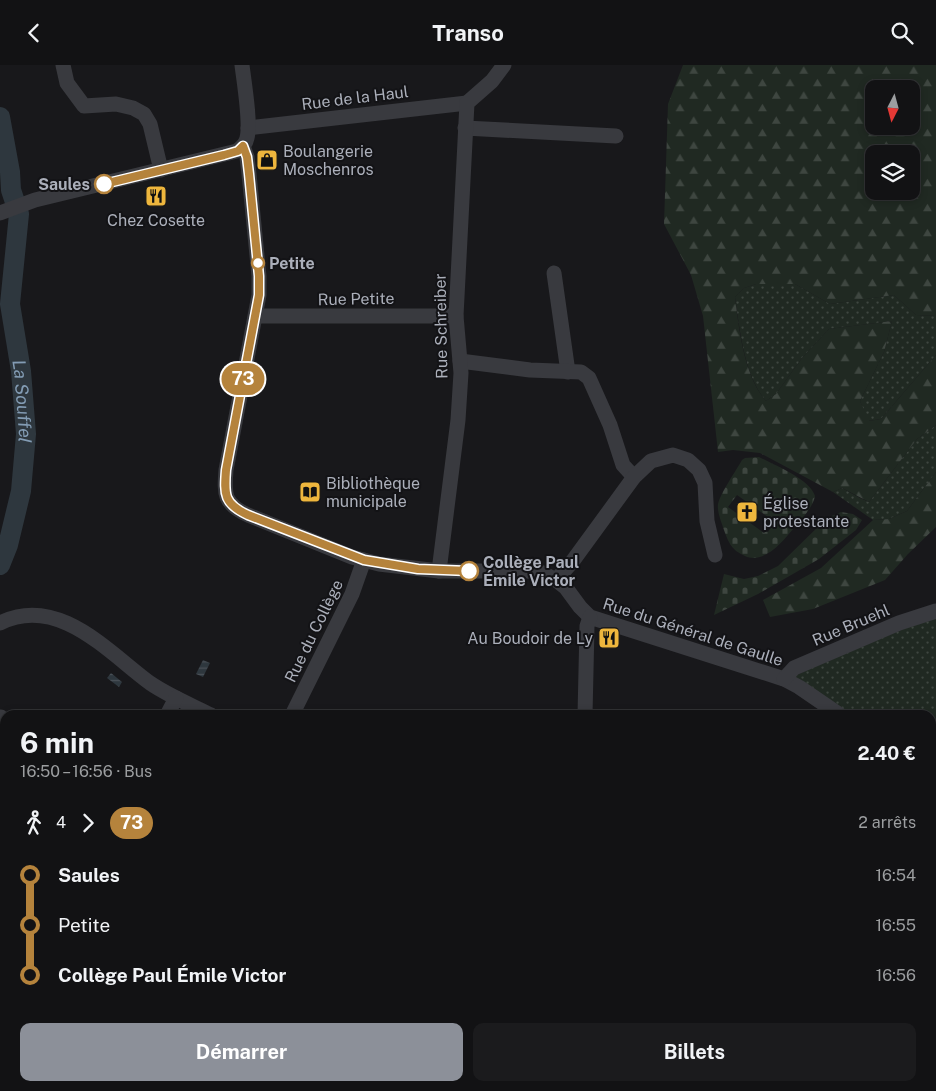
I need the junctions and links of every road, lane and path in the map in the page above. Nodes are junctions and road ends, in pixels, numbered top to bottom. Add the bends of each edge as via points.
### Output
1 (63, 65) edge
2 (242, 65) edge
3 (504, 65) edge
4 (467, 103) junction
5 (248, 128) junction
6 (465, 128) junction
7 (616, 136) dead end
8 (243, 146) junction
9 (161, 170) junction
10 (2, 212) edge
11 (554, 273) dead end
12 (256, 316) junction
13 (456, 316) junction
14 (460, 361) junction
15 (568, 372) junction
16 (634, 477) junction
17 (715, 555) dead end
18 (364, 560) junction
19 (439, 571) junction
20 (556, 580) junction
21 (936, 611) edge
22 (590, 617) junction
23 (0, 623) edge
24 (784, 679) junction
25 (176, 698) junction
26 (170, 710) edge
27 (201, 710) edge
28 (294, 710) edge
29 (585, 710) edge
30 (833, 710) edge

1 - 9 street via 67,83 84,107 116,104 144,114 150,124
2 - 5 street
3 - 4 street via 492,81
4 - 5 street, Rue de la Haul
4 - 6 street, Rue Schreiber
5 - 8 street
6 - 7 street
6 - 13 street, Rue Schreiber
8 - 9 street via 238,151
8 - 12 street, Rue du Général de Gaulle via 248,165 259,276
9 - 10 street
11 - 15 street
12 - 13 street, Rue Petite
12 - 18 street, Rue du Général de Gaulle via 226,470 226,496 236,509
13 - 14 street, Rue Schreiber
14 - 15 street
14 - 19 street, Rue Schreiber via 458,420
15 - 16 street via 581,372 589,378 623,465
16 - 17 street via 652,461 673,455 688,460 699,470 705,483 707,521
16 - 20 street
18 - 19 street, Rue du Général de Gaulle
18 - 28 street, Rue du Collège via 352,595
19 - 20 street, Rue du Général de Gaulle via 527,571 543,573
20 - 22 street, Rue du Général de Gaulle
21 - 24 street, Rue Bruehl via 899,623 794,668
22 - 24 street, Rue du Général de Gaulle
22 - 29 street via 587,626
23 - 25 street via 34,616 79,629 152,684
24 - 30 street, Rue du Général de Gaulle
25 - 26 street
25 - 27 street

